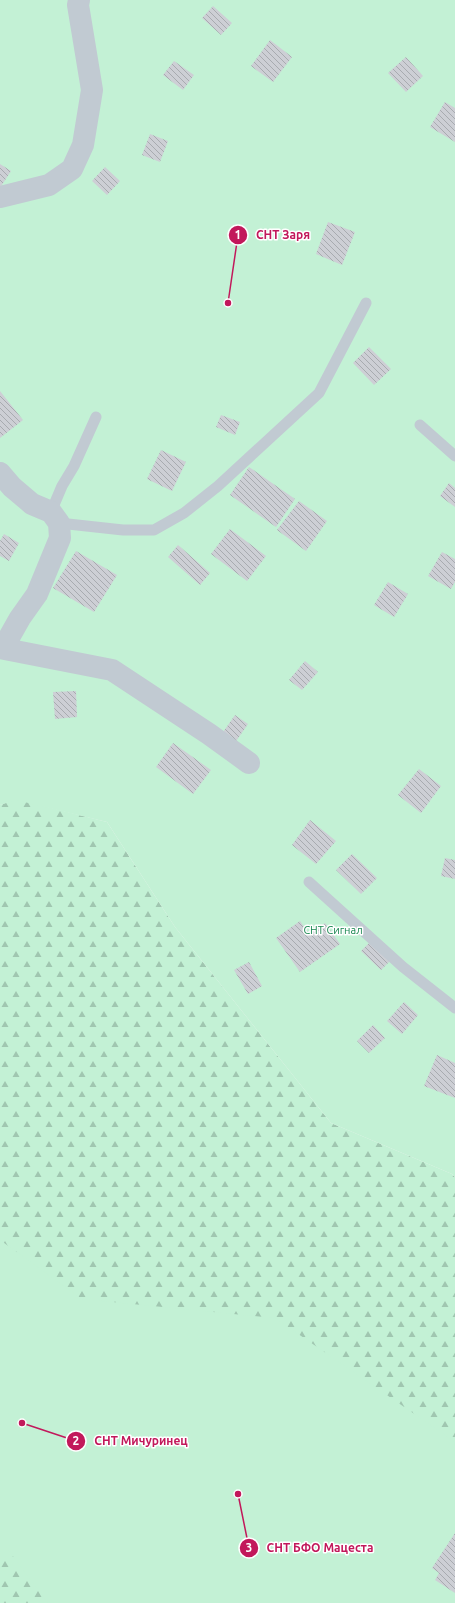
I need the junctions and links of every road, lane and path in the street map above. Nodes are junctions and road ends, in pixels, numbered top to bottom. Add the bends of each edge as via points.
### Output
1 (79, 0) edge
2 (0, 197) edge
3 (366, 304) dead end
4 (96, 417) dead end
5 (420, 425) dead end
6 (455, 456) edge
7 (0, 474) edge
8 (55, 518) junction
9 (2, 648) edge
10 (249, 763) dead end
11 (309, 882) dead end
12 (455, 1008) edge

1 - 2 street via 92,90 83,145 72,169 49,185
3 - 8 lane via 320,393 218,486 184,513 154,530 123,530
4 - 8 lane via 62,486
5 - 6 lane
7 - 8 street via 32,504
8 - 9 street via 60,538 37,594
9 - 10 street via 112,670
11 - 12 lane via 402,967

